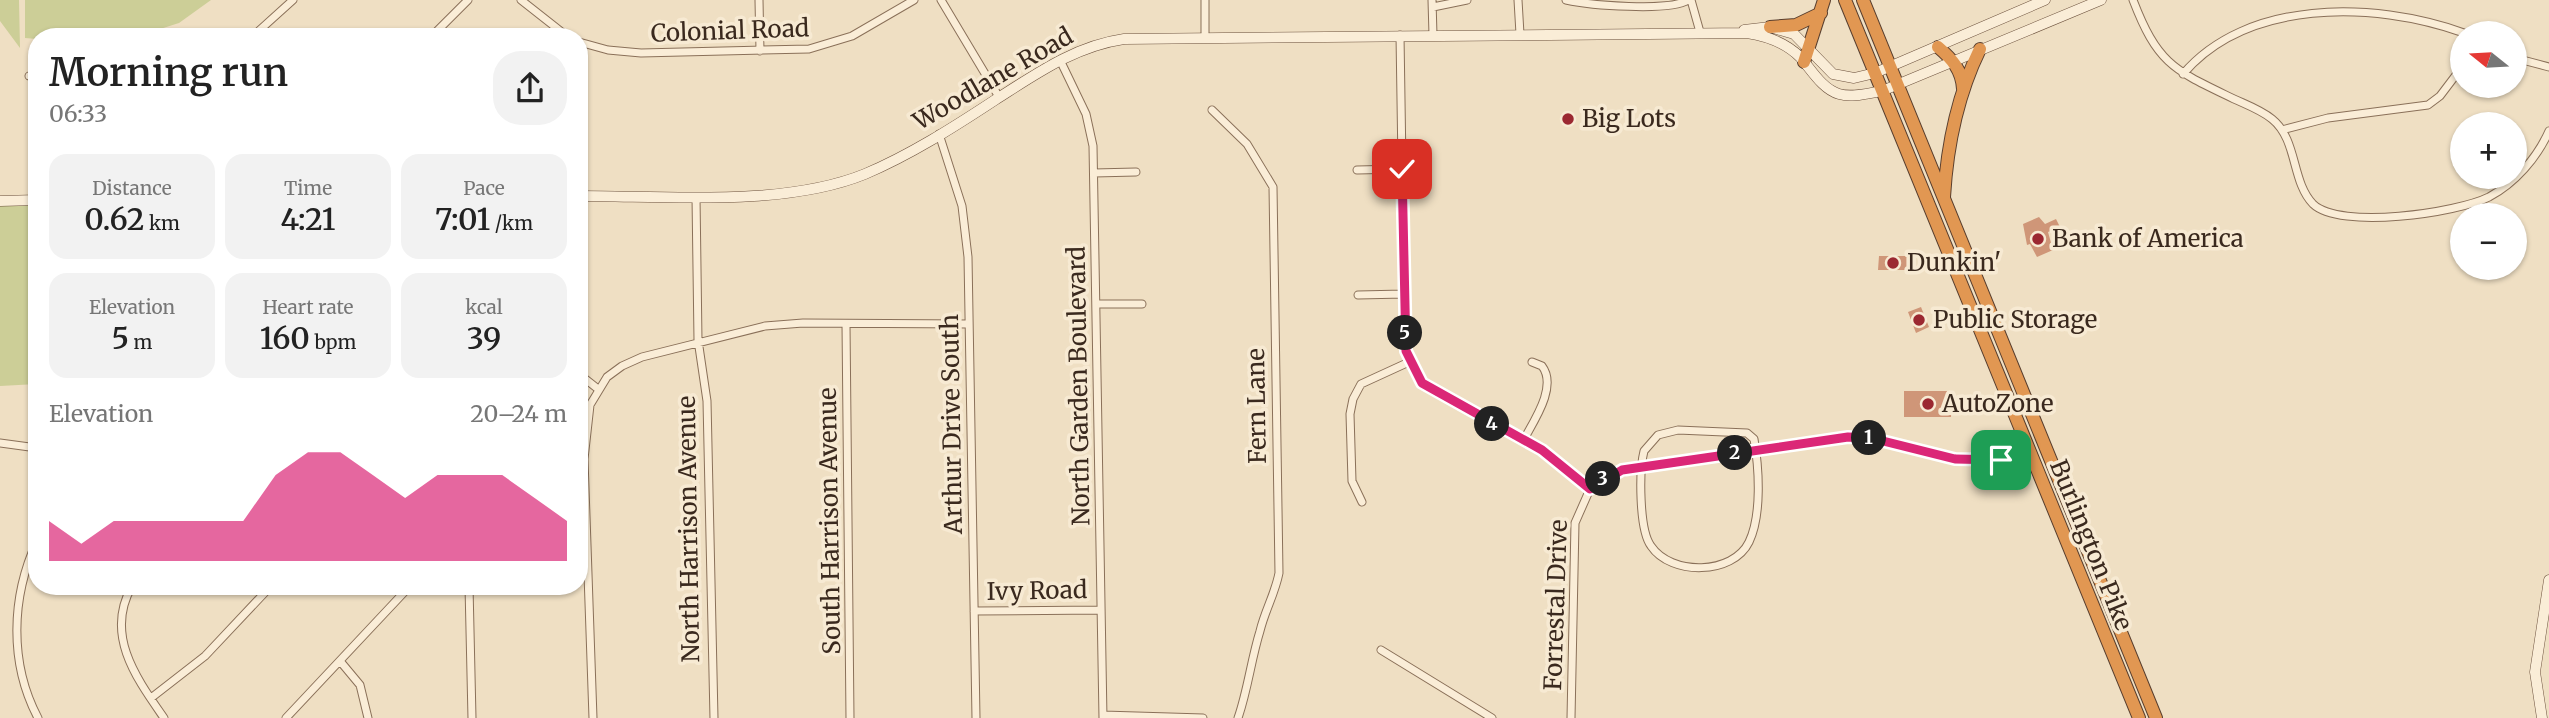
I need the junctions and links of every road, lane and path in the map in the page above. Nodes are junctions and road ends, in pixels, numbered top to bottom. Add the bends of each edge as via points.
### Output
1 (293, 0) edge
2 (468, 0) edge
3 (521, 0) edge
4 (759, 0) edge
5 (914, 0) edge
6 (941, 0) edge
7 (1205, 0) edge
8 (1467, 0) edge
9 (1518, 0) edge
10 (1566, 0) edge
11 (1689, 0) edge
12 (1845, 0) edge
13 (1863, 0) edge
14 (2045, 0) edge
15 (2101, 0) edge
16 (2133, 0) edge
17 (1433, 4) edge
18 (2387, 5) dead end
19 (1823, 6) edge
20 (2242, 20) dead end
21 (1770, 26) junction
22 (2230, 26) dead end
23 (263, 28) edge
24 (440, 28) edge
25 (557, 28) edge
26 (2450, 28) edge
27 (1730, 32) junction
28 (2220, 32) dead end
29 (1700, 33) junction
30 (1520, 34) junction
31 (1433, 35) junction
32 (1400, 36) junction
33 (1205, 38) junction
34 (588, 44) edge
35 (1938, 47) junction
36 (1980, 49) junction
37 (760, 51) junction
38 (1806, 56) junction
39 (1060, 60) junction
40 (1953, 60) junction
41 (2527, 61) edge
42 (1891, 67) junction
43 (2549, 67) edge
44 (1875, 73) junction
45 (2183, 74) junction
46 (2450, 83) edge
47 (1898, 85) junction
48 (1882, 91) junction
49 (1962, 96) junction
50 (999, 97) junction
51 (1212, 110) dead end
52 (2282, 130) junction
53 (2549, 131) edge
54 (939, 134) junction
55 (1402, 169) junction
56 (1357, 170) dead end
57 (1136, 172) dead end
58 (1094, 173) junction
59 (588, 196) edge
60 (696, 197) junction
61 (28, 200) edge
62 (0, 201) edge
63 (1944, 201) junction
64 (1404, 294) junction
65 (1358, 295) dead end
66 (1098, 304) junction
67 (1142, 304) dead end
68 (846, 324) junction
69 (969, 324) junction
70 (698, 340) junction
71 (1409, 362) junction
72 (1532, 362) dead end
73 (588, 381) edge
74 (598, 389) junction
75 (588, 423) edge
76 (1524, 441) junction
77 (0, 443) edge
78 (28, 447) edge
79 (1756, 449) junction
80 (2033, 460) junction
81 (1642, 467) junction
82 (1590, 489) junction
83 (1362, 502) dead end
84 (28, 567) edge
85 (588, 574) edge
86 (2549, 580) edge
87 (129, 595) edge
88 (263, 595) edge
89 (402, 595) edge
90 (469, 595) edge
91 (1101, 610) junction
92 (974, 611) junction
93 (1381, 650) dead end
94 (340, 661) junction
95 (151, 698) junction
96 (1103, 717) edge
97 (38, 718) edge
98 (164, 718) edge
99 (286, 718) edge
100 (368, 718) edge
101 (472, 718) edge
102 (593, 718) edge
103 (714, 718) edge
104 (850, 718) edge
105 (976, 718) edge
106 (1203, 718) edge
107 (1238, 718) edge
108 (1492, 718) edge
109 (1571, 718) edge
110 (2139, 718) edge
111 (2156, 718) edge
112 (2542, 718) edge

1 - 23 street
2 - 24 street
3 - 25 street
4 - 37 street
5 - 37 street, Colonial Road via 831,44
6 - 50 street
7 - 33 street
8 - 17 street
9 - 30 street
10 - 11 street via 1623,6
11 - 29 street
12 - 44 highway, Burlington Pike
13 - 42 highway, Burlington Pike
14 - 35 street, Woodlane Road
15 - 36 street, Woodlane Road
16 - 45 street via 2152,44
17 - 31 street
18 - 26 street
19 - 21 highway via 1796,25
19 - 38 highway
20 - 22 street
21 - 27 street, Woodlane Road
21 - 38 street, Woodlane Road via 1794,34
27 - 29 street, Woodlane Road
27 - 38 street, Woodlane Road via 1777,40
28 - 45 street
29 - 30 street, Woodlane Road
30 - 31 street, Woodlane Road
31 - 32 street, Woodlane Road
32 - 33 street, Woodlane Road
32 - 55 street
33 - 39 street, Woodlane Road via 1106,42
34 - 37 street, Colonial Road via 630,53
35 - 40 highway
35 - 42 street, Woodlane Road
36 - 40 street, Woodlane Road
36 - 49 highway
38 - 44 street, Woodlane Road via 1833,74 1854,78
38 - 48 street, Woodlane Road via 1819,80 1838,94
39 - 50 street, Woodlane Road
39 - 58 street, North Garden Boulevard via 1086,114
40 - 47 street, Woodlane Road
40 - 49 highway via 1962,80
41 - 43 street
42 - 44 street, Woodlane Road
42 - 47 highway, Burlington Pike
44 - 48 highway, Burlington Pike
45 - 52 street via 2261,112
46 - 52 street via 2428,105 2328,117
47 - 48 street, Woodlane Road
47 - 63 highway, Burlington Pike
48 - 80 highway, Burlington Pike
49 - 63 highway
50 - 54 street, Woodlane Road
51 - 107 street, Fern Lane via 1247,144 1273,187 1279,573
52 - 53 street via 2313,204 2329,213 2356,216 2443,210 2487,197 2523,170
54 - 60 street, Woodlane Road via 881,166 830,185 793,192
54 - 69 street, Arthur Drive South via 962,206
55 - 56 street
55 - 64 street
57 - 58 street
58 - 66 street, North Garden Boulevard
59 - 60 street, Woodlane Road
60 - 70 street, North Harrison Avenue
61 - 62 street
63 - 111 highway, Burlington Pike
64 - 65 street
64 - 71 street
66 - 67 street
66 - 91 street, North Garden Boulevard
68 - 69 street
68 - 70 street via 778,324
68 - 104 street, South Harrison Avenue
69 - 92 street, Arthur Drive South
70 - 74 street via 632,360
70 - 103 street, North Harrison Avenue via 707,401
71 - 76 street via 1422,383
71 - 83 street via 1361,384 1353,399 1352,481
72 - 76 street via 1546,372 1546,388
73 - 74 street
74 - 75 street
76 - 82 street
77 - 78 street
79 - 80 street, Forrestal Drive via 1860,437 1955,459
79 - 81 street, Forrestal Drive
79 - 81 street via 1747,433 1665,432 1647,444
79 - 81 street via 1750,541 1731,561 1712,566 1674,563 1652,549 1643,525
80 - 110 highway, Burlington Pike
81 - 82 street, Forrestal Drive via 1611,474
82 - 109 street, Forrestal Drive via 1579,509 1573,542
84 - 97 street via 16,639 21,673
85 - 102 street
86 - 112 street via 2535,672
87 - 95 street via 124,609 125,650 132,672
88 - 95 street via 205,656
89 - 94 street
90 - 101 street
91 - 92 street, Ivy Road
91 - 96 street, North Garden Boulevard
92 - 105 street, Arthur Drive South
93 - 108 street
94 - 99 street
94 - 100 street via 360,685
95 - 98 street
96 - 106 street

